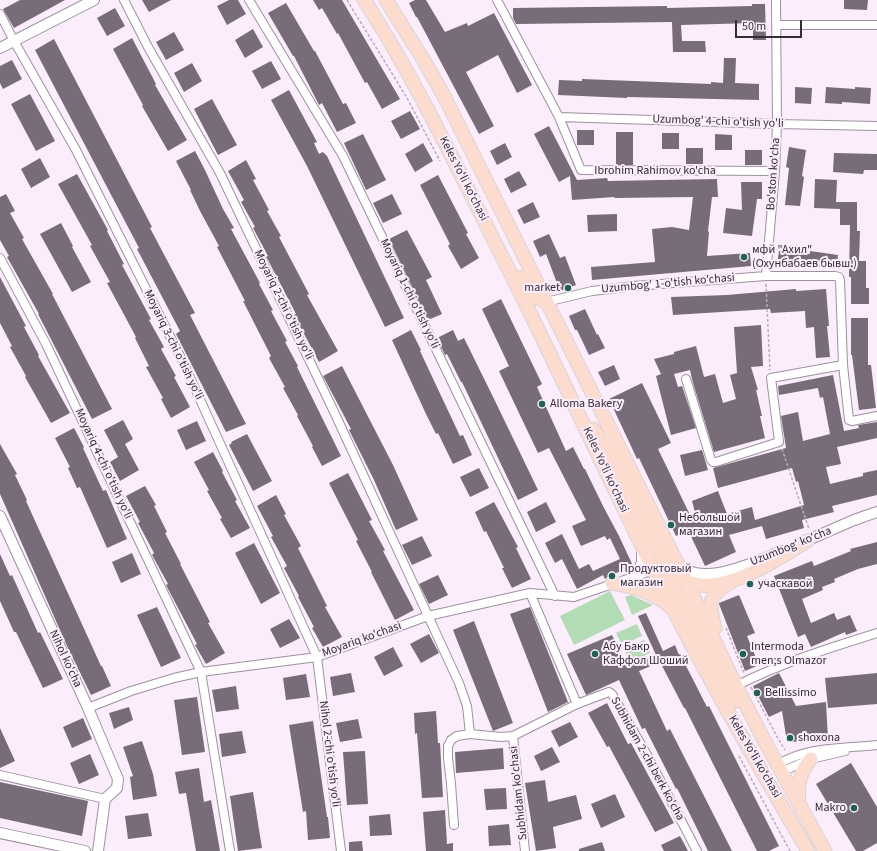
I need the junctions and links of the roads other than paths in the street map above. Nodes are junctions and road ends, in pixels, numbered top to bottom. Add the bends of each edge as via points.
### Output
1 (94, 0) edge
2 (124, 0) edge
3 (249, 0) edge
4 (364, 0) edge
5 (386, 0) edge
6 (497, 0) edge
7 (776, 0) edge
8 (0, 14) edge
9 (777, 25) junction
10 (877, 25) edge
11 (14, 41) junction
12 (0, 48) edge
13 (417, 90) junction
14 (559, 117) junction
15 (777, 124) junction
16 (877, 126) edge
17 (775, 171) junction
18 (463, 179) junction
19 (487, 183) junction
20 (0, 258) edge
21 (766, 276) junction
22 (546, 302) junction
23 (539, 332) junction
24 (843, 366) junction
25 (686, 379) dead end
26 (568, 390) junction
27 (602, 414) junction
28 (877, 416) edge
29 (877, 512) edge
30 (0, 516) edge
31 (810, 540) junction
32 (640, 543) junction
33 (671, 563) junction
34 (654, 570) junction
35 (636, 575) junction
36 (702, 575) junction
37 (737, 579) junction
38 (686, 581) junction
39 (612, 583) junction
40 (675, 590) junction
41 (530, 593) junction
42 (555, 596) junction
43 (673, 609) junction
44 (428, 616) junction
45 (877, 633) edge
46 (317, 657) junction
47 (723, 659) junction
48 (201, 672) junction
49 (736, 686) junction
50 (578, 704) junction
51 (88, 708) junction
52 (470, 734) junction
53 (513, 736) junction
54 (765, 742) junction
55 (877, 745) edge
56 (863, 746) junction
57 (811, 759) junction
58 (779, 768) junction
59 (0, 775) edge
60 (765, 777) junction
61 (105, 799) junction
62 (800, 806) junction
63 (454, 825) dead end
64 (0, 834) edge
65 (85, 851) edge
66 (98, 851) edge
67 (230, 851) edge
68 (341, 851) edge
69 (525, 851) edge
70 (697, 851) edge
71 (808, 851) edge
72 (825, 851) edge

1 - 11 street
2 - 44 street, Moyariq 2-chi o'tish yo'li via 220,173
3 - 42 street, Moyariq 1-chi o'tish yo'li via 343,156
4 - 13 main road, Keles Yoʻli koʻchasi
5 - 19 main road, Keles Yoʻli koʻchasi via 445,98
6 - 14 street, Ibrohim Rahimov ko'cha
7 - 9 street, Bo'ston ko'cha
8 - 11 street, Moyariq 3-chi o'tish yo'li
9 - 10 street
9 - 15 street, Bo'ston ko'cha
11 - 12 street
11 - 46 street, Moyariq 3-chi o'tish yo'li via 76,150 183,362
13 - 18 main road, Keles Yoʻli koʻchasi
13 - 19 main road via 424,85 431,90 462,150
14 - 15 street, Uzumbog' 4-chi o'tish yo'li
14 - 17 street, Ibrohim Rahimov ko'cha via 580,168 584,171
15 - 16 street, Uzumbog' 4-chi o'tish yo'li
15 - 17 street, Bo'ston ko'cha
17 - 21 street, Bo'ston ko'cha
18 - 22 main road via 487,211 526,287 534,297
18 - 23 main road, Keles Yoʻli koʻchasi
19 - 22 main road, Keles Yoʻli koʻchasi
20 - 48 street, Moyariq 4-chi o'tish yo'li via 46,344
21 - 22 street, Uzumbog' 1-o'tish ko'chasi via 634,286 592,291
21 - 24 street, Uzumbog' 1-o'tish ko'chasi via 839,277
22 - 27 main road, Keles Yoʻli koʻchasi
23 - 26 main road, Keles Yoʻli koʻchasi
23 - 27 main road via 548,329 552,331 578,382
24 - 25 street via 770,378 779,442 713,462
24 - 28 street via 849,420
26 - 32 main road, Keles Yoʻli koʻchasi
26 - 33 main road via 606,447 651,537
27 - 33 main road, Keles Yoʻli koʻchasi
29 - 31 street, Uzumbog' ko'cha
30 - 51 street, Nihol ko'cha
31 - 36 street, Uzumbog' ko'cha via 734,569
31 - 37 main road via 766,566
32 - 34 main road, Keles Yoʻli koʻchasi
32 - 35 street via 641,562
33 - 34 main road
33 - 36 street, Uzumbog' ko'cha via 686,571
33 - 38 main road via 679,577
34 - 35 street, Moyariq ko'chasi
34 - 40 main road
34 - 43 main road, Keles Yoʻli koʻchasi
35 - 39 street, Moyariq ko'chasi
36 - 38 street, Uzumbog' ko'cha
37 - 38 main road via 710,584
37 - 47 main road via 717,591 711,601 711,612
38 - 40 main road, Uzumbog' ko'cha
38 - 47 main road
39 - 42 street, Moyariq ko'chasi via 574,597
39 - 43 main road via 646,592
40 - 43 main road
40 - 54 main road via 690,612 724,682
41 - 42 street, Moyariq ko'chasi
41 - 44 street, Moyariq ko'chasi
41 - 50 street
43 - 60 main road, Keles Yoʻli koʻchasi
44 - 46 street, Moyariq ko'chasi
44 - 52 street, Moyariq 2-chi o'tish yo'li via 460,683 467,706
45 - 49 street via 805,656 763,672
46 - 48 street, Moyariq ko'chasi
46 - 68 street, Nihol 2-chi o'tish yo'li
47 - 49 main road, Keles Yoʻli koʻchasi
48 - 51 street, Moyariq ko'chasi via 174,678
48 - 67 street, Moyariq 4-chi o'tish yo'li
49 - 54 main road, Keles Yoʻli koʻchasi
50 - 53 street, Subhidam 2-chi berk ko'cha
50 - 70 street, Subhidam 2-chi berk ko'cha via 606,692 612,694
51 - 61 street, Nihol ko'cha via 118,779 117,788
52 - 53 street, Subhidam 2-chi berk ko'cha
52 - 63 street via 457,736 448,746
53 - 69 street, Subhidam ko'chasi
54 - 58 main road, Keles Yoʻli koʻchasi
55 - 56 street
56 - 57 street
56 - 58 street via 815,750 796,755
57 - 58 street
57 - 62 main road via 802,770 799,782
58 - 60 main road
58 - 62 main road, Keles Yoʻli koʻchasi
59 - 61 street
60 - 71 main road, Keles Yoʻli koʻchasi
61 - 66 street
62 - 72 main road, Keles Yoʻli koʻchasi
64 - 65 street

